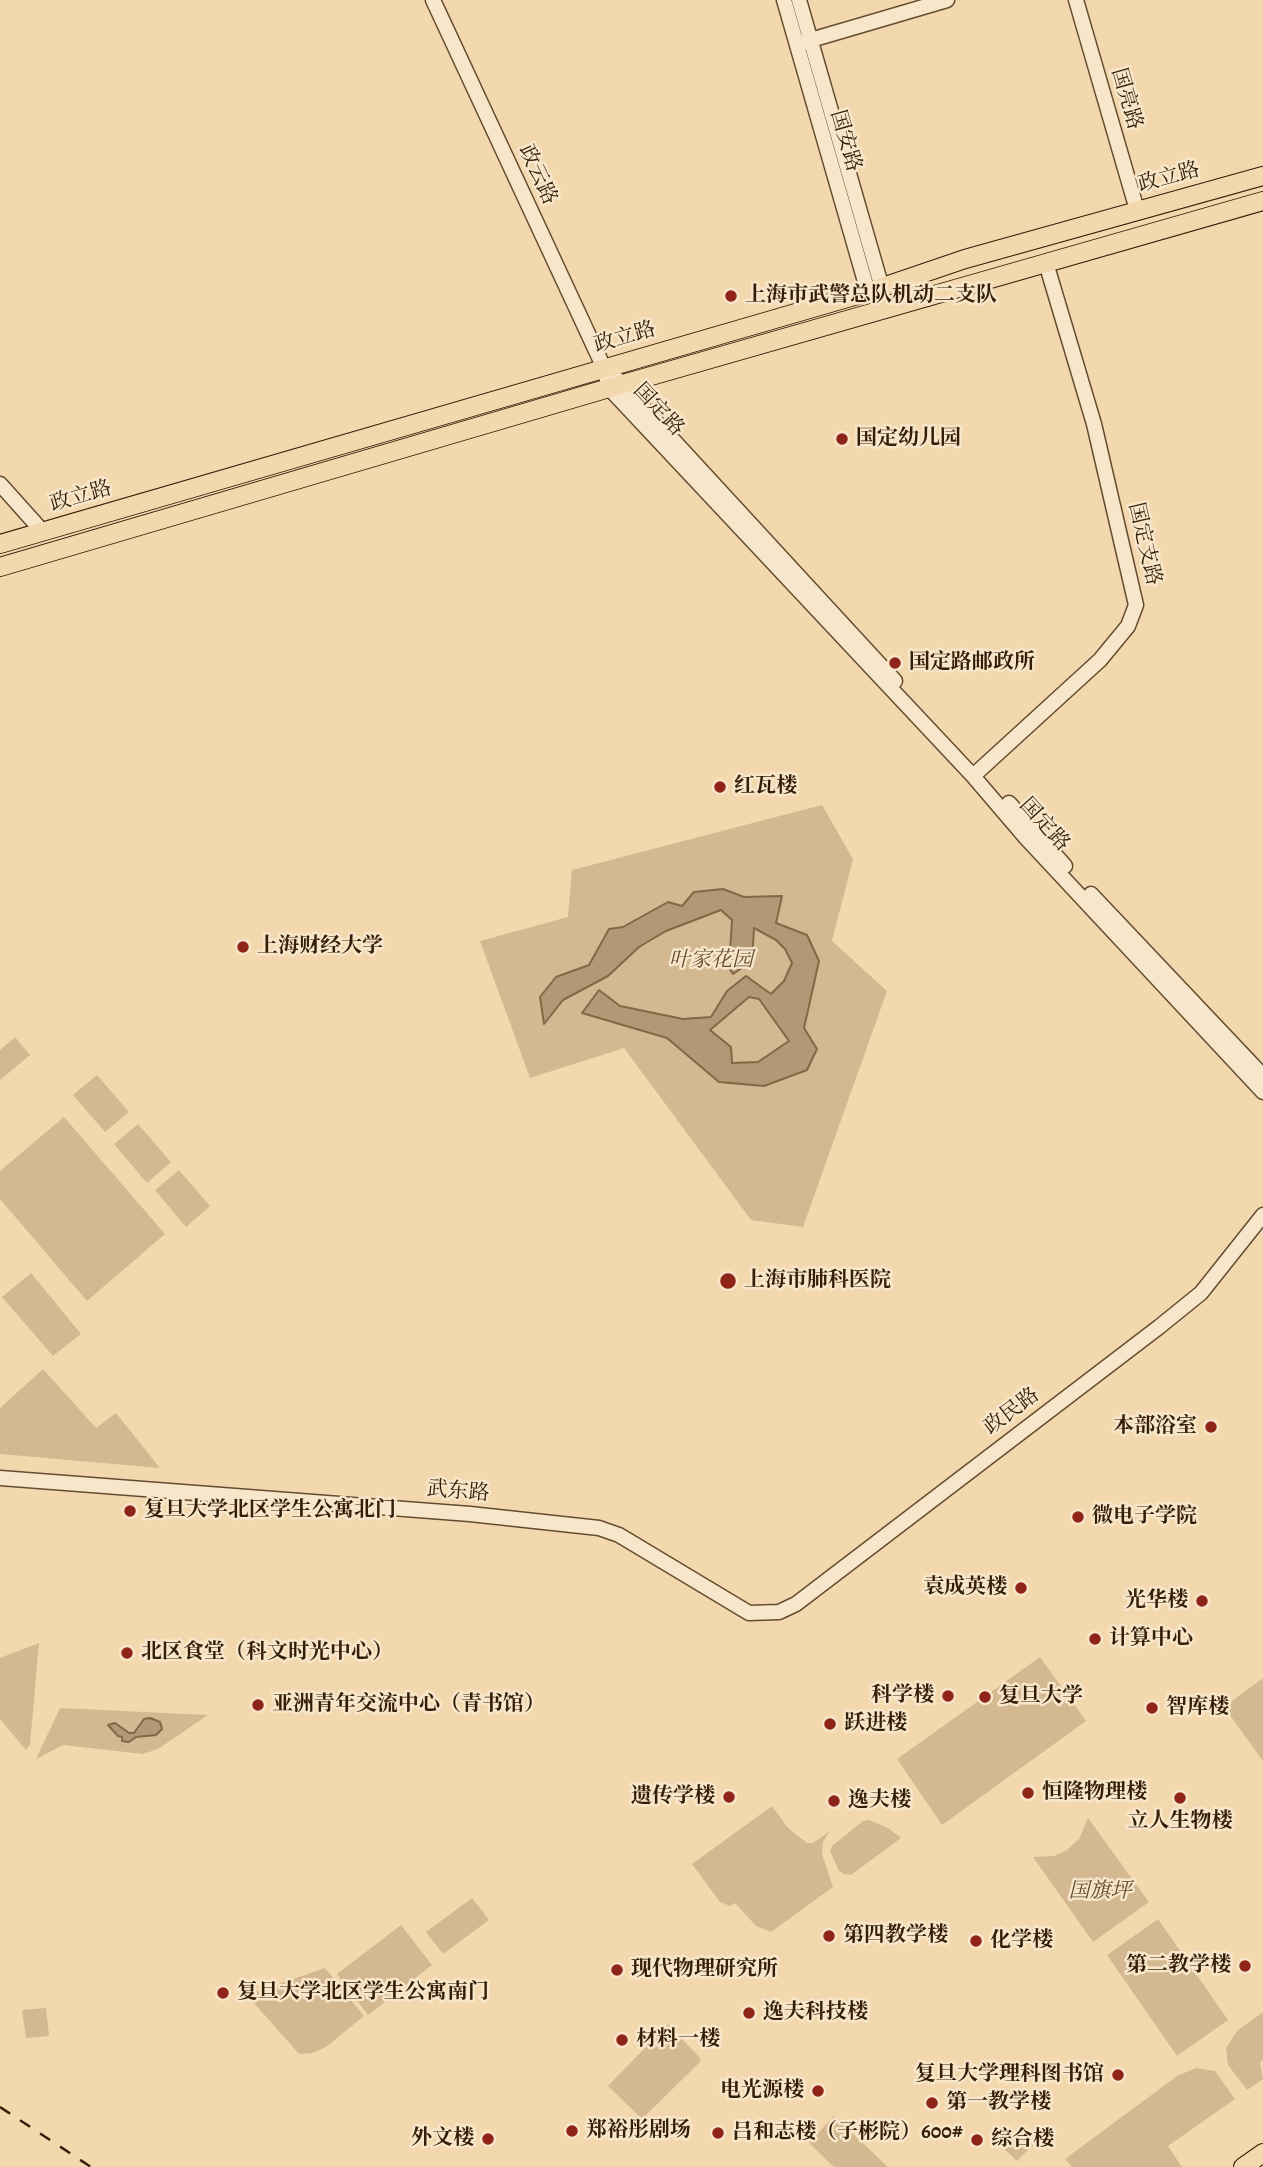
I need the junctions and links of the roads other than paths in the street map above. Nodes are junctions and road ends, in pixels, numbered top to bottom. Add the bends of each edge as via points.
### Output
1 (433, 0) edge
2 (785, 0) edge
3 (799, 0) edge
4 (947, 0) edge
5 (1076, 0) edge
6 (804, 42) junction
7 (1263, 176) edge
8 (1263, 201) edge
9 (1137, 210) junction
10 (1046, 263) junction
11 (875, 290) junction
12 (604, 368) junction
13 (615, 386) junction
14 (0, 484) edge
15 (43, 531) junction
16 (0, 544) edge
17 (0, 567) edge
18 (976, 773) junction
19 (1263, 1076) edge
20 (1263, 1092) edge
21 (1263, 1215) edge
22 (0, 1478) edge
23 (763, 1615) joint
24 (1263, 2152) edge
25 (1243, 2167) edge

1 - 12 street, 政云路
2 - 6 street, 国安路
3 - 6 street, 国安路
4 - 6 street
5 - 9 street, 国亮路
6 - 11 street, 国安路
7 - 9 main road, 政立路
8 - 10 main road, 政立路
9 - 11 main road, 政立路
10 - 13 main road, 政立路
10 - 18 street, 国定支路 via 1094,424 1136,605 1128,626 1100,660
11 - 12 main road, 政立路
12 - 13 street, 国定路
12 - 15 main road, 政立路
13 - 17 main road, 政立路
13 - 18 street, 国定路
14 - 15 street
15 - 16 main road, 政立路
18 - 19 street, 国定路
18 - 20 street, 国定路 via 1026,838
21 - 23 street, 政民路 via 1201,1293 1159,1327 796,1604
22 - 23 street, 武东路 via 599,1528 619,1535 730,1603
24 - 25 main road

